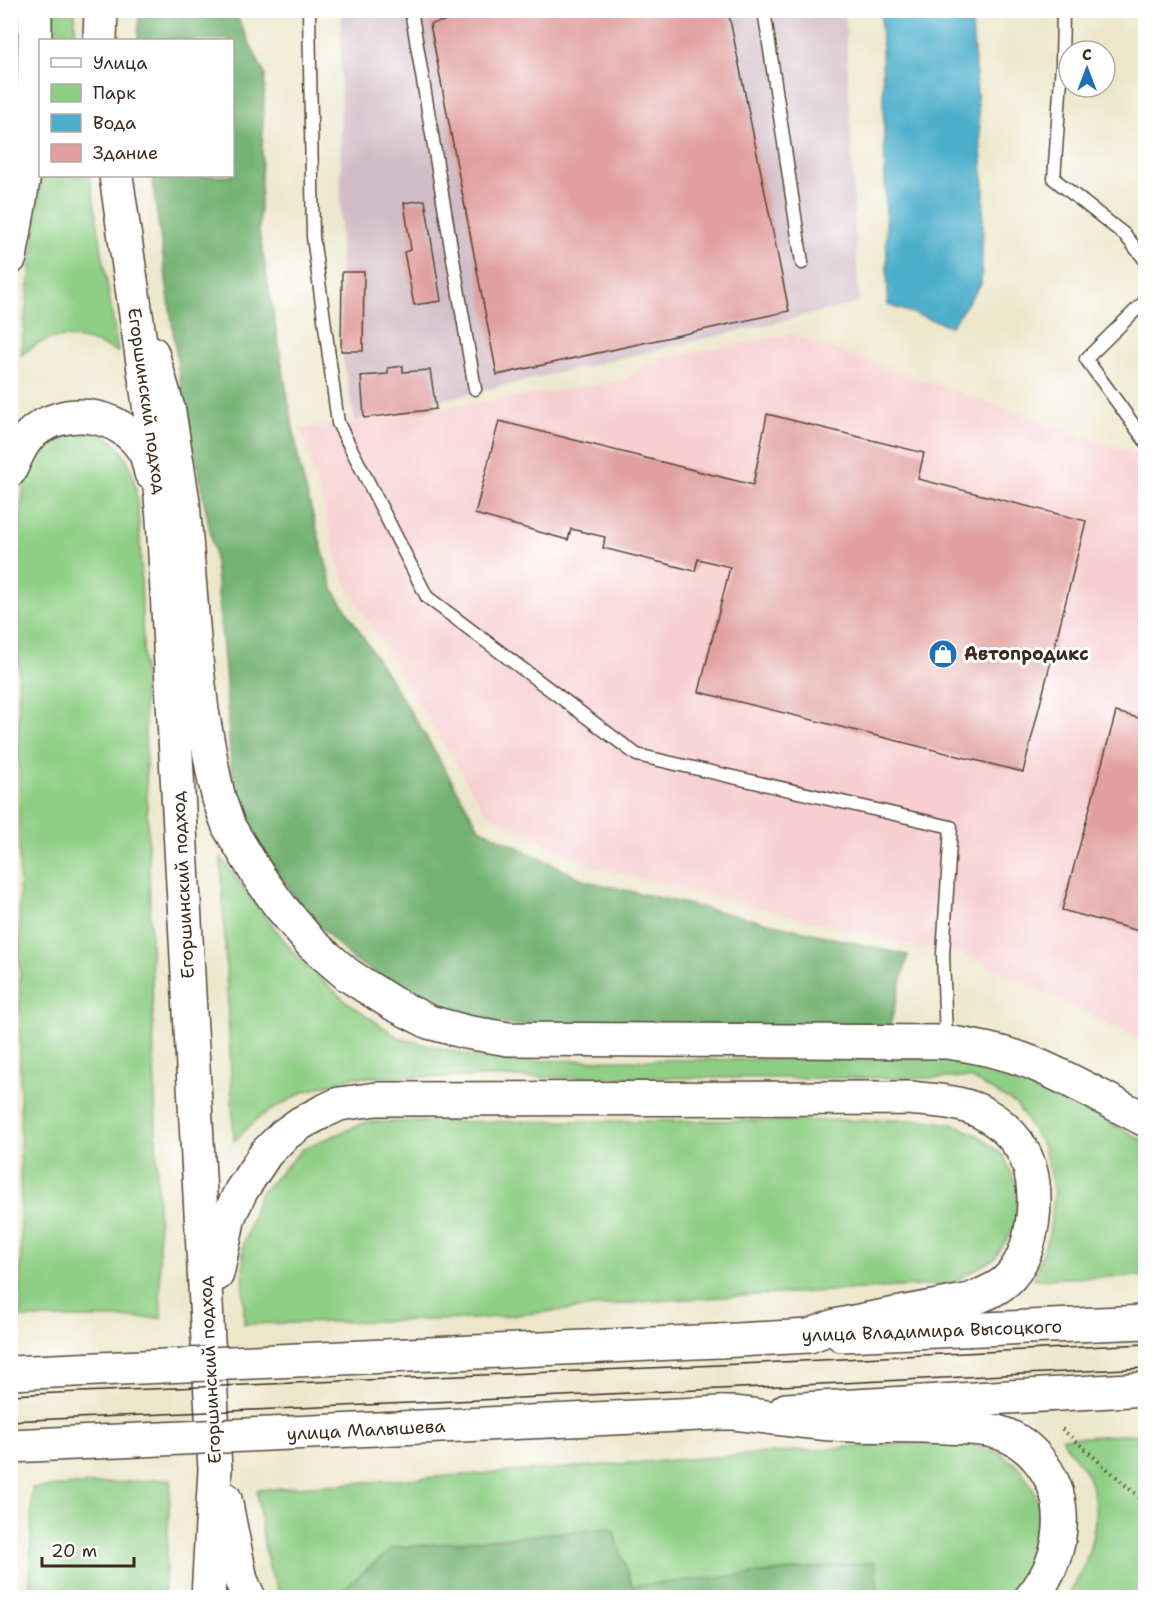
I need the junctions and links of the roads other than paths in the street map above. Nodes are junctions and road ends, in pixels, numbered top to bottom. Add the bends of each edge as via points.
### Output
1 (35, 10) edge
2 (101, 10) edge
3 (309, 10) edge
4 (411, 10) edge
5 (764, 10) edge
6 (1063, 10) edge
7 (100, 39) edge
8 (116, 177) edge
9 (10, 258) edge
10 (1146, 261) edge
11 (802, 263) dead end
12 (132, 288) junction
13 (1146, 300) edge
14 (475, 389) dead end
15 (1146, 442) edge
16 (10, 470) edge
17 (163, 518) junction
18 (946, 1042) junction
19 (1146, 1120) edge
20 (208, 1320) junction
21 (1146, 1322) edge
22 (809, 1336) junction
23 (10, 1373) edge
24 (1146, 1389) edge
25 (727, 1413) junction
26 (10, 1446) edge
27 (215, 1469) junction
28 (208, 1598) edge
29 (249, 1598) edge
30 (1031, 1598) edge

1 - 9 main road via 32,110
2 - 7 main road
3 - 18 lane via 313,237 338,423 427,597 637,755 951,827 943,954
4 - 14 lane
5 - 11 lane
6 - 10 lane via 1054,179 1125,235
8 - 12 main road, Егоршинский подход
12 - 17 main road, Егоршинский подход
12 - 18 main road via 169,412 183,502 202,711 219,799 229,827 259,877 311,943 348,975 429,1022 508,1040
13 - 15 lane via 1086,359
16 - 17 main road via 22,446 45,424 62,417 82,416 116,423 146,453
17 - 20 main road, Егоршинский подход
18 - 19 main road via 1033,1063
20 - 22 main road via 229,1216 241,1191 266,1153 284,1135 339,1104 377,1099 909,1098 966,1106 1005,1128 1026,1158 1033,1194 1028,1239 1022,1257 1005,1282 970,1300 835,1326
20 - 27 main road, Егоршинский подход
21 - 22 main road, улица Владимира Высоцкого
22 - 23 main road, улица Владимира Высоцкого, bridge
24 - 25 main road
25 - 26 main road, улица Малышева, bridge
25 - 30 main road via 814,1424 974,1428 1016,1440 1045,1467 1060,1506 1061,1527 1052,1565
27 - 28 main road, Егоршинский подход
27 - 29 main road via 224,1491 241,1580

